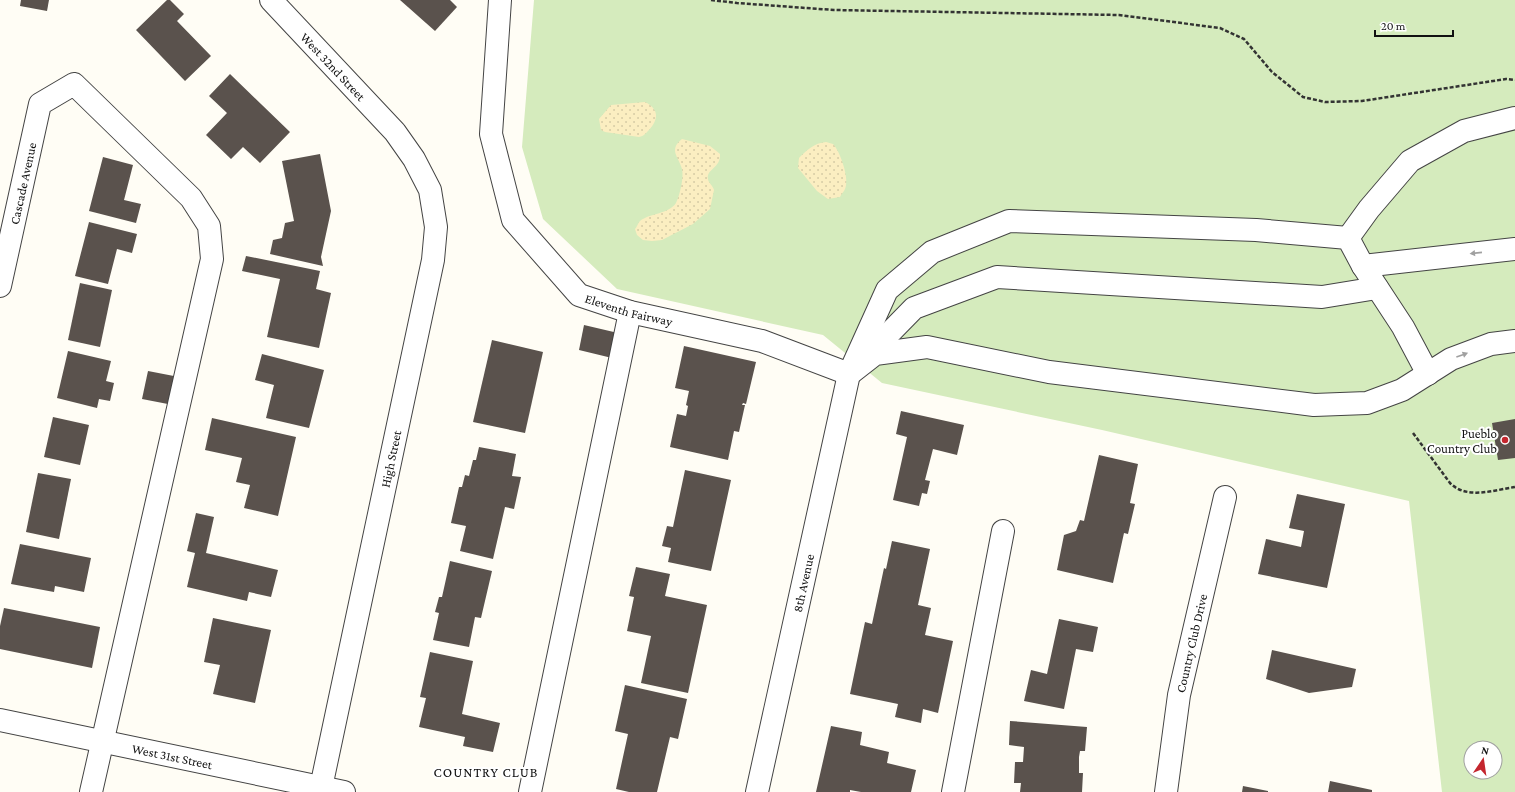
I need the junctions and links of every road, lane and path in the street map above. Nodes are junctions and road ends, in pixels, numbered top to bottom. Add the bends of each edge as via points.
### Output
1 (271, 0) edge
2 (500, 0) edge
3 (711, 0) edge
4 (1515, 80) edge
5 (1515, 118) edge
6 (395, 132) joint
7 (1348, 238) junction
8 (1515, 249) edge
9 (1363, 266) junction
10 (0, 286) edge
11 (1377, 288) junction
12 (630, 312) junction
13 (1515, 341) edge
14 (849, 374) junction
15 (1428, 374) junction
16 (1413, 432) dead end
17 (1515, 487) edge
18 (1225, 497) dead end
19 (1003, 531) dead end
20 (0, 720) edge
21 (102, 741) junction
22 (321, 790) edge
23 (91, 792) edge
24 (344, 792) edge
25 (530, 792) edge
26 (757, 792) edge
27 (953, 792) edge
28 (1166, 792) edge

1 - 6 street, West 32nd Street
2 - 12 street, Eleventh Fairway via 491,134 513,220 579,295
3 - 4 path via 834,10 1119,15 1220,28 1244,40 1272,72 1303,97 1324,102 1362,101 1506,79
5 - 7 street via 1464,132 1410,161
6 - 22 street, High Street via 414,159 430,190 436,227 433,260
7 - 9 street
7 - 14 street, 8th Avenue via 1256,230 1009,221 932,252 886,290
8 -> 9 street
9 - 11 street
10 - 21 street, Cascade Avenue via 40,104 74,84 190,198 209,226 212,259
11 - 14 street via 1322,297 997,277 914,308
11 - 15 street via 1403,326
12 - 14 street, Eleventh Fairway via 762,341
12 - 25 street
15 -> 13 street via 1451,359 1491,344
14 - 15 street via 875,354 927,347 1049,372 1314,405 1367,403 1402,390
14 - 26 street, 8th Avenue
16 - 17 path via 1450,483 1458,489 1473,493
18 - 28 street, Country Club Drive via 1180,695
19 - 27 street
20 - 21 street, West 31st Street
21 - 22 street, West 31st Street
21 - 23 street
22 - 24 street, West 31st Street

